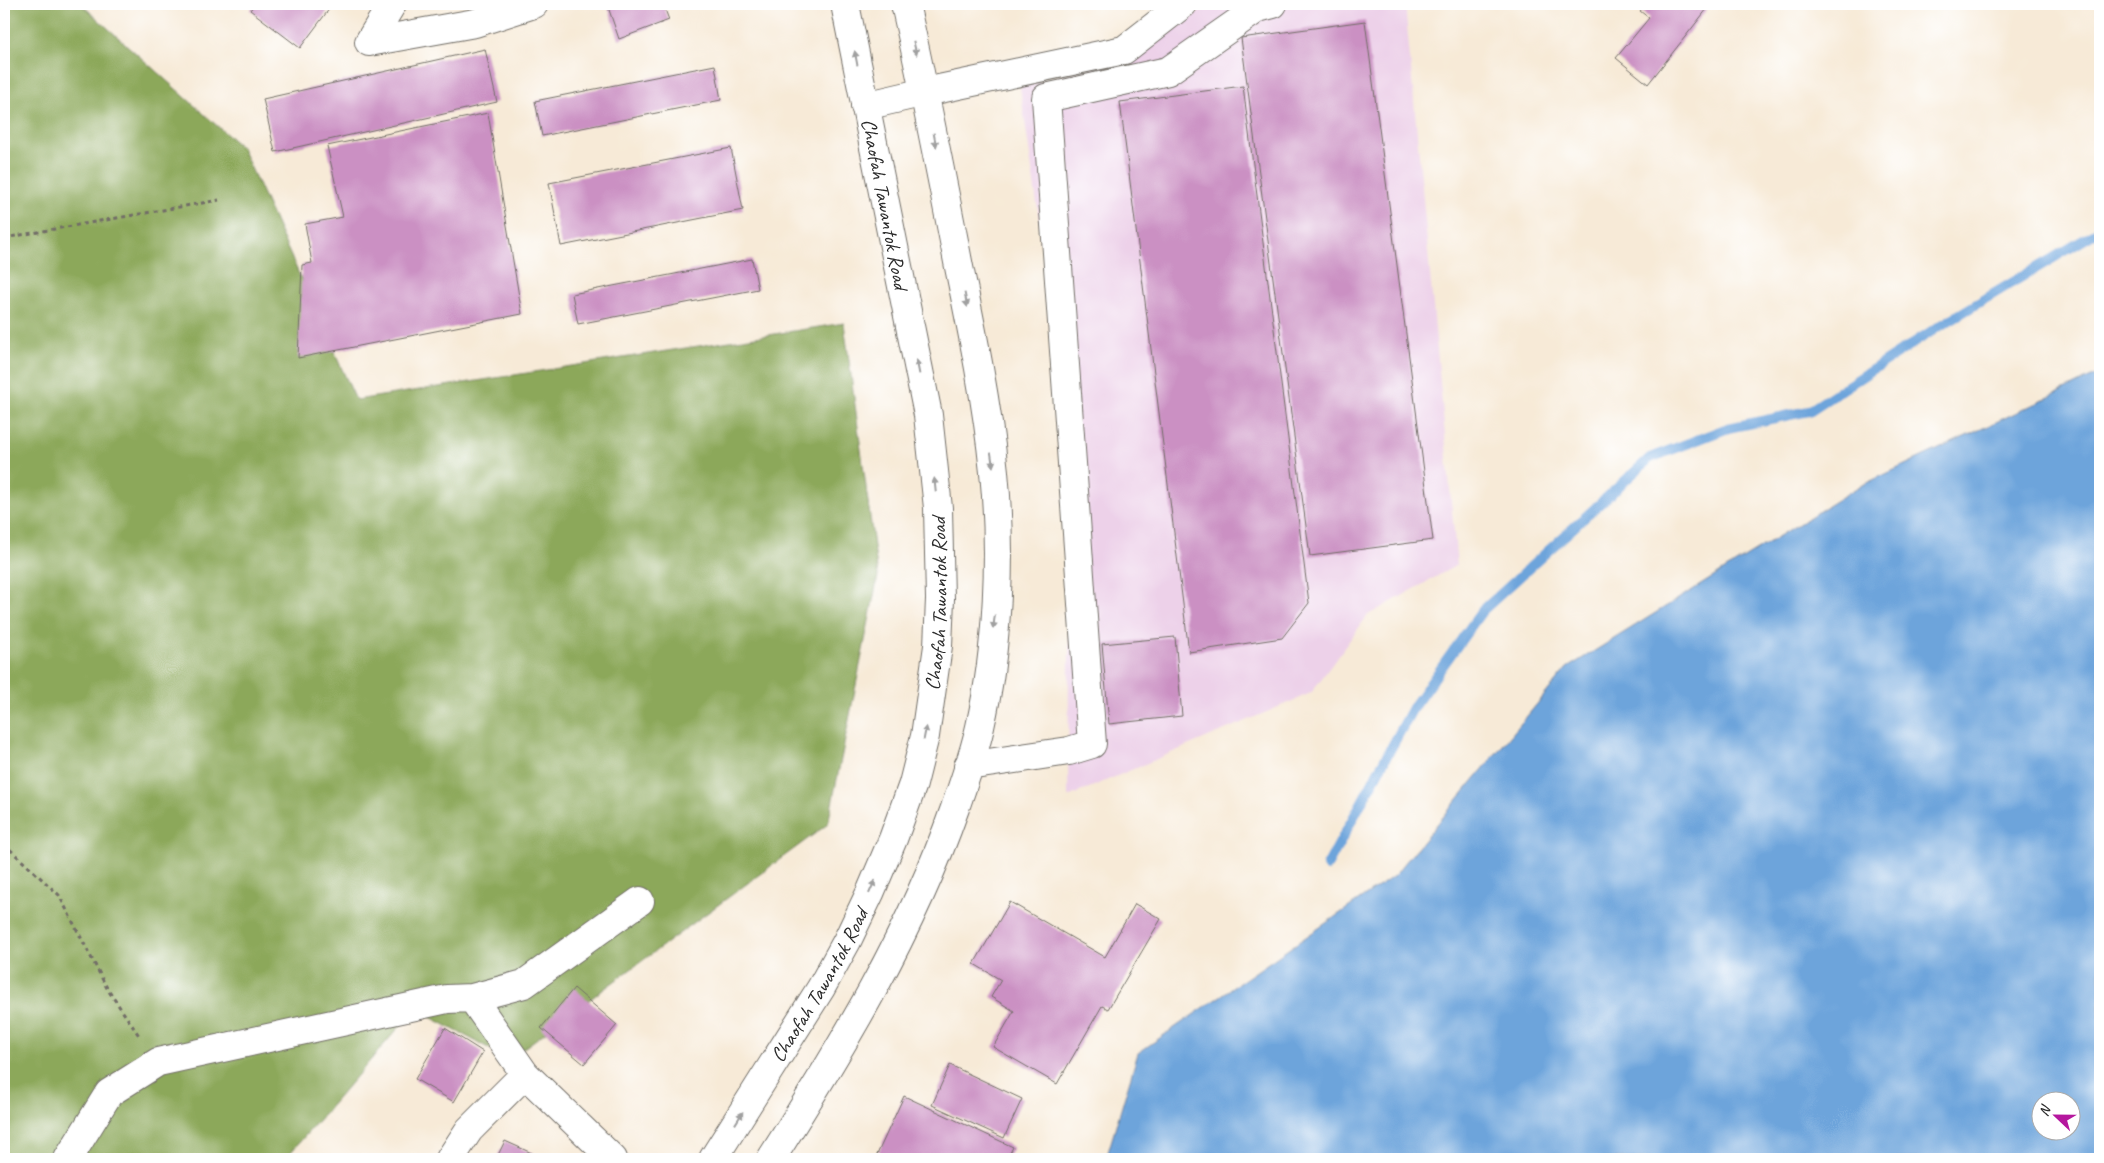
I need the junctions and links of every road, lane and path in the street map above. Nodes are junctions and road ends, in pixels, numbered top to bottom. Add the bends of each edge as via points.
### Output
1 (392, 4) edge
2 (534, 4) edge
3 (844, 4) edge
4 (905, 4) edge
5 (1183, 4) edge
6 (1273, 4) edge
7 (926, 92) junction
8 (865, 106) junction
9 (219, 200) dead end
10 (4, 238) edge
11 (968, 766) junction
12 (4, 844) edge
13 (640, 901) dead end
14 (472, 998) junction
15 (158, 1062) junction
16 (525, 1074) junction
17 (68, 1159) edge
18 (450, 1159) edge
19 (613, 1159) edge
20 (713, 1159) edge
21 (771, 1159) edge

1 - 2 main road via 369,42 475,23
8 -> 3 main road, Chaofah Tawantok Road
4 -> 7 main road
5 - 7 main road via 1124,50
6 - 11 main road via 1258,8 1168,71 1046,98 1092,744 1069,751
7 - 8 main road
7 -> 11 main road via 983,394 996,502 996,610 980,727
20 -> 8 main road, Chaofah Tawantok Road via 821,988 870,893 913,784 932,691 940,598 938,508 928,415
9 - 10 path
11 - 21 main road via 948,828 900,939 858,1019
12 - 15 path via 59,895 108,990
13 - 14 main road via 524,984
14 - 15 main road via 447,999
14 - 16 main road
15 - 17 main road via 109,1093
16 - 18 main road via 469,1130
16 - 19 main road

